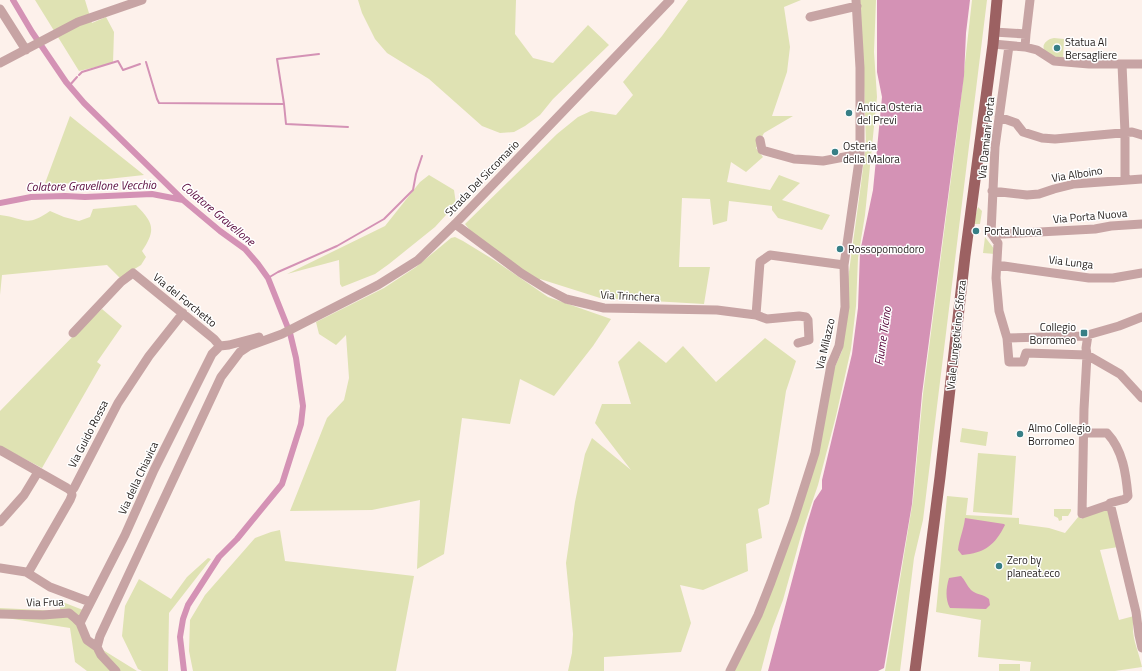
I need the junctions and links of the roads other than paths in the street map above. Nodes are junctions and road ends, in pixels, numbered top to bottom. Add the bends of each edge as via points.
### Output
1 (142, 0) edge
2 (670, 0) edge
3 (997, 0) edge
4 (1030, 0) edge
5 (856, 3) edge
6 (0, 9) edge
7 (810, 17) dead end
8 (994, 32) junction
9 (1026, 34) junction
10 (993, 44) junction
11 (1009, 46) junction
12 (1025, 47) junction
13 (26, 50) junction
14 (0, 63) edge
15 (1122, 64) junction
16 (1142, 64) edge
17 (999, 118) junction
18 (1124, 133) junction
19 (1142, 136) edge
20 (760, 140) dead end
21 (860, 154) junction
22 (1142, 179) edge
23 (1125, 180) junction
24 (992, 191) junction
25 (455, 224) junction
26 (1142, 224) edge
27 (991, 233) junction
28 (844, 265) junction
29 (997, 265) junction
30 (1142, 273) edge
31 (183, 313) junction
32 (756, 315) junction
33 (1142, 317) edge
34 (73, 332) dead end
35 (282, 334) junction
36 (1088, 336) junction
37 (1007, 338) junction
38 (798, 343) dead end
39 (220, 346) junction
40 (1087, 355) junction
41 (1142, 398) edge
42 (1084, 433) junction
43 (0, 450) edge
44 (38, 472) junction
45 (71, 491) junction
46 (1110, 503) junction
47 (0, 522) edge
48 (0, 568) edge
49 (28, 573) junction
50 (90, 602) junction
51 (1139, 611) edge
52 (0, 614) edge
53 (80, 623) junction
54 (97, 646) junction
55 (1142, 648) edge
56 (116, 671) edge
57 (730, 671) edge
58 (915, 671) edge

1 - 13 street via 78,22
2 - 25 street, Strada Del Siccomario
3 - 8 main road, Viale Lungoticino Sforza
4 - 9 street
5 - 7 street, Via Milazzo
5 - 21 street, Via Milazzo via 861,83
6 - 13 street
8 - 9 street
8 - 10 main road, Viale Lungoticino Sforza
9 - 12 street
10 - 11 street
10 - 58 main road, Viale Lungoticino Sforza via 964,256 940,477
11 - 12 street
11 - 17 street, Via Damiani Porta
12 - 15 street via 1064,63
13 - 14 street
15 - 16 street
15 - 18 street
17 - 18 street via 1016,123 1023,132 1055,140
17 - 24 street, Via Damiani Porta
18 - 19 street via 1132,132
18 - 23 street
20 - 21 street via 762,150 794,159 823,160
21 - 28 street, Via Milazzo
22 - 23 street, Via Alboino
23 - 24 street, Via Alboino via 1074,184 1027,195
24 - 27 street, Via Damiani Porta
25 - 32 street, Via Trinchera via 521,273 566,299 604,308 717,310
25 - 35 street, Strada Del Siccomario via 418,260 398,273
26 - 27 street, Via Porta Nuova via 1079,230
27 - 29 street via 998,243
28 - 32 street via 770,255 760,262
28 - 57 street, Via Milazzo via 845,307 838,346 831,365 815,453 772,582
29 - 30 street, Via Lunga via 1089,278 1113,278
29 - 37 street via 999,311
31 - 34 street, Via del Forchetto via 133,273
31 - 39 street, Via del Forchetto
31 - 45 street, Via Guido Rossa via 121,397
32 - 38 street, Via Trinchera via 767,318 806,317 809,340
33 - 36 street
35 - 39 street via 260,336
35 - 54 street via 240,352 221,377
36 - 37 street
36 - 40 street
37 - 40 street via 1009,362 1024,362 1026,353
39 - 50 street, Via della Chiavica via 212,354
40 - 41 street via 1120,374
40 - 42 street
42 - 46 street via 1082,514
42 - 46 street via 1107,432 1120,453 1128,496
43 - 44 street
44 - 45 street
44 - 47 street via 24,495
45 - 49 street, Via Guido Rossa via 70,500
46 - 51 street
48 - 49 street
49 - 50 street via 50,587
50 - 53 street, Via della Chiavica
51 - 55 street
52 - 53 street, Via Frua via 69,613
53 - 54 street via 87,640
54 - 56 street via 101,655

